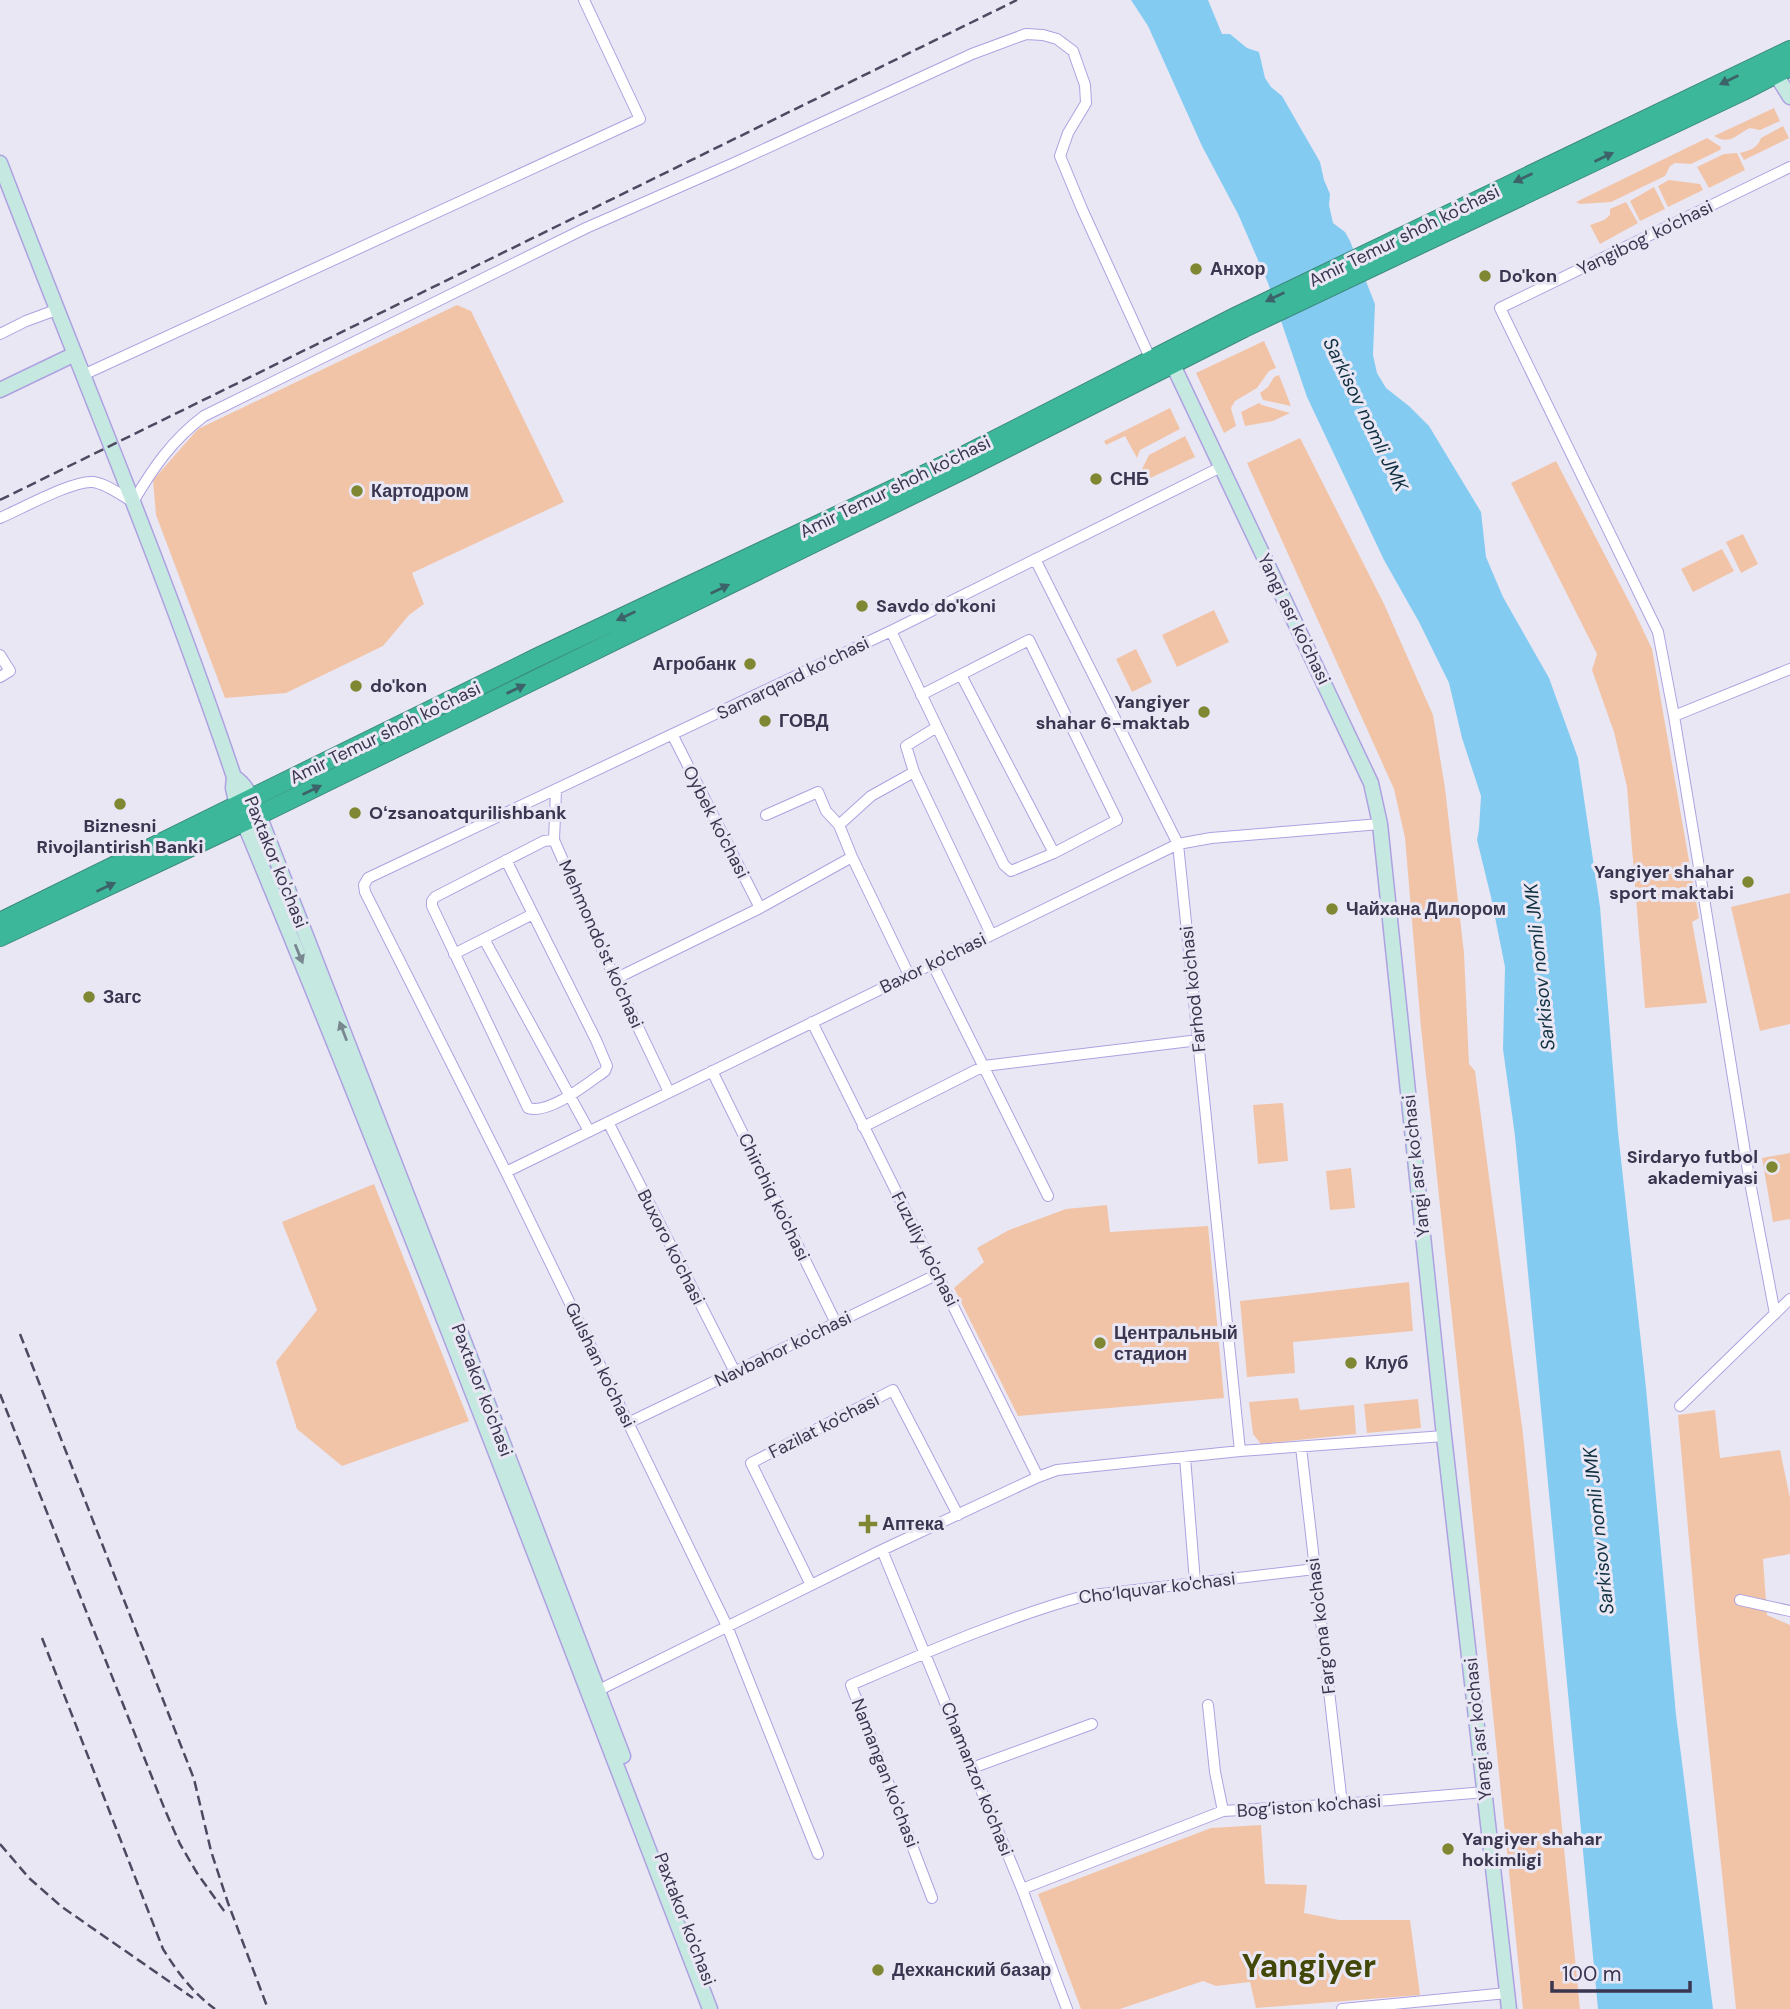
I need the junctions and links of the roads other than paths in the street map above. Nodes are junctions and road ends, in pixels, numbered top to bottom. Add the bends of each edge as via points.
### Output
1 (584, 0) edge
2 (1790, 50) edge
3 (1784, 79) edge
4 (0, 163) edge
5 (1790, 167) edge
6 (56, 310) junction
7 (1240, 322) junction
8 (0, 334) edge
9 (75, 354) junction
10 (1151, 360) junction
11 (1173, 365) junction
12 (83, 375) junction
13 (0, 390) edge
14 (1221, 467) junction
15 (133, 502) junction
16 (0, 518) edge
17 (1035, 559) junction
18 (891, 631) junction
19 (0, 655) edge
20 (538, 657) junction
21 (1790, 668) edge
22 (547, 674) junction
23 (961, 675) junction
24 (0, 677) edge
25 (921, 695) junction
26 (1674, 716) junction
27 (937, 727) junction
28 (673, 736) junction
29 (914, 772) junction
30 (556, 791) junction
31 (248, 810) junction
32 (766, 815) dead end
33 (1380, 824) junction
34 (839, 825) junction
35 (554, 840) junction
36 (1178, 844) junction
37 (1054, 853) junction
38 (852, 857) junction
39 (506, 860) junction
40 (364, 885) joint
41 (760, 908) junction
42 (533, 915) junction
43 (0, 922) edge
44 (992, 934) junction
45 (0, 937) edge
46 (484, 939) junction
47 (454, 954) junction
48 (932, 963) junction
49 (909, 975) junction
50 (615, 978) junction
51 (812, 1022) junction
52 (1199, 1040) junction
53 (984, 1066) junction
54 (712, 1071) junction
55 (669, 1092) junction
56 (571, 1095) junction
57 (608, 1122) junction
58 (863, 1127) junction
59 (589, 1131) junction
60 (506, 1171) junction
61 (1048, 1196) dead end
62 (937, 1274) junction
63 (1790, 1299) edge
64 (1775, 1314) junction
65 (836, 1323) junction
66 (735, 1372) junction
67 (1680, 1406) dead end
68 (628, 1423) junction
69 (1444, 1436) junction
70 (1301, 1447) junction
71 (1240, 1451) junction
72 (1185, 1457) junction
73 (1038, 1477) junction
74 (958, 1515) junction
75 (882, 1550) junction
76 (1315, 1569) junction
77 (1195, 1582) junction
78 (811, 1585) junction
79 (1740, 1600) dead end
80 (1790, 1611) edge
81 (727, 1626) junction
82 (925, 1653) junction
83 (594, 1692) junction
84 (1208, 1705) dead end
85 (1092, 1724) dead end
86 (972, 1768) junction
87 (1485, 1792) junction
88 (1342, 1804) junction
89 (1223, 1811) junction
90 (818, 1854) dead end
91 (1022, 1889) junction
92 (932, 1898) dead end
93 (1507, 1993) junction
94 (1364, 2008) edge
95 (710, 2009) edge
96 (720, 2009) edge
97 (1067, 2009) edge
98 (1342, 2009) edge
99 (1509, 2009) edge

1 - 12 street via 640,119
2 - 3 highway, Amir Temur shoh ko'chasi
3 - 7 highway, Amir Temur shoh ko'chasi via 1384,253
4 - 6 main road, Paxtakor ko'chasi
5 - 26 street, Yangibog‘ ko'chasi via 1500,308 1658,632
6 - 8 street
6 - 9 main road, Paxtakor ko'chasi
7 - 10 highway, Amir Temur shoh ko'chasi
7 - 11 highway, Amir Temur shoh ko'chasi
9 - 12 main road, Paxtakor ko'chasi
9 - 13 main road
10 - 15 street via 1060,156 1086,103 1080,68 1073,51 1057,39 1026,34 586,228 205,416 166,451
10 -> 20 highway, Amir Temur shoh ko'chasi via 961,457
11 - 14 main road, Yangi asr ko'chasi
22 -> 11 highway, Amir Temur shoh ko'chasi
12 - 15 main road, Paxtakor ko'chasi
14 - 17 street, Samarqand ko‘chasi
14 - 33 main road, Yangi asr ko'chasi via 1371,783
15 - 16 street via 92,482 76,484
15 - 31 main road, Paxtakor ko'chasi via 234,777 243,783
17 - 18 street, Samarqand ko‘chasi
17 - 36 street, Farhod ko'chasi
18 - 25 street
18 - 28 street, Samarqand ko‘chasi
19 - 24 street via 9,671
20 - 22 highway
20 - 31 highway, Amir Temur shoh ko'chasi
21 - 26 street
31 -> 22 highway, Amir Temur shoh ko'chasi
23 - 25 street
23 - 37 street
23 - 37 street via 1029,640 1117,820
25 - 27 street
26 - 64 street
27 - 29 street via 906,746
27 - 37 street via 1004,865 1011,872
28 - 30 street, Samarqand ko‘chasi
28 - 41 street, Oybek ko'chasi
29 - 34 street via 871,796
29 - 44 street
30 - 35 street, Mehmondo'st ko'chasi
30 - 40 street, Samarqand ko‘chasi via 368,878
31 - 43 highway, Amir Temur shoh ko'chasi
45 -> 31 highway, Amir Temur shoh ko'chasi
31 - 83 main road, Paxtakor ko'chasi via 295,944
32 - 34 street via 818,792
33 - 36 street, Baxor ko'chasi
33 - 69 main road, Yangi asr ko'chasi
34 - 38 street
35 - 39 street
35 - 50 street, Mehmondo'st ko'chasi
36 - 44 street, Baxor ko'chasi
36 - 52 street, Farhod ko'chasi
38 - 41 street
38 - 49 street
39 - 42 street
39 - 47 street via 432,901
40 - 60 street, Gulshan ko'chasi
41 - 50 street
42 - 46 street
42 - 56 street via 607,1066
44 - 48 street, Baxor ko'chasi
46 - 47 street
46 - 56 street
47 - 56 street via 528,1108 538,1110
48 - 49 street, Baxor ko'chasi
48 - 53 street
49 - 51 street, Baxor ko'chasi
50 - 55 street, Mehmondo'st ko'chasi
51 - 54 street, Baxor ko'chasi
51 - 58 street, Fuzuliy ko'chasi
52 - 53 street
52 - 71 street, Farhod ko'chasi
53 - 58 street
53 - 61 street
54 - 55 street, Baxor ko'chasi
54 - 65 street, Chirchiq ko'chasi
55 - 57 street, Baxor ko'chasi
56 - 59 street
57 - 59 street, Baxor ko'chasi
57 - 66 street, Buxoro ko'chasi
58 - 62 street, Fuzuliy ko'chasi
59 - 60 street, Baxor ko'chasi
60 - 68 street, Gulshan ko'chasi
62 - 65 street, Navbahor ko'chasi
62 - 73 street, Fuzuliy ko'chasi
63 - 64 street
64 - 67 street
65 - 66 street, Navbahor ko'chasi
66 - 68 street, Navbahor ko'chasi
68 - 81 street, Gulshan ko'chasi
69 - 70 street
69 - 87 main road, Yangi asr ko'chasi
70 - 71 street
70 - 76 street, Farg'ona ko'chasi
71 - 72 street
72 - 73 street via 1057,1470
72 - 77 street
73 - 74 street
74 - 75 street
74 - 78 street, Fazilat ko'chasi via 893,1390 751,1463
75 - 78 street
75 - 82 street, Chamanzor ko'chasi
76 - 77 street, Cho‘lquvar ko'chasi
76 - 88 street, Farg'ona ko'chasi
77 - 82 street, Cho‘lquvar ko'chasi via 1084,1596
78 - 81 street
79 - 80 street
81 - 83 street
81 - 90 street, Gulshan ko'chasi
82 - 86 street, Chamanzor ko'chasi
82 - 92 street, Namangan ko'chasi via 851,1685
83 - 95 main road, Paxtakor ko'chasi
83 - 96 main road, Paxtakor ko'chasi
84 - 89 street
85 - 86 street
86 - 91 street, Chamanzor ko'chasi
87 - 88 street, Bog‘iston ko'chasi
87 - 93 main road, Yangi asr ko'chasi
88 - 89 street, Bog‘iston ko'chasi
89 - 91 street, Bog‘iston ko'chasi
91 - 97 street, Chamanzor ko'chasi
93 - 94 street
93 - 99 main road, Yangi asr ko'chasi
94 - 98 street

